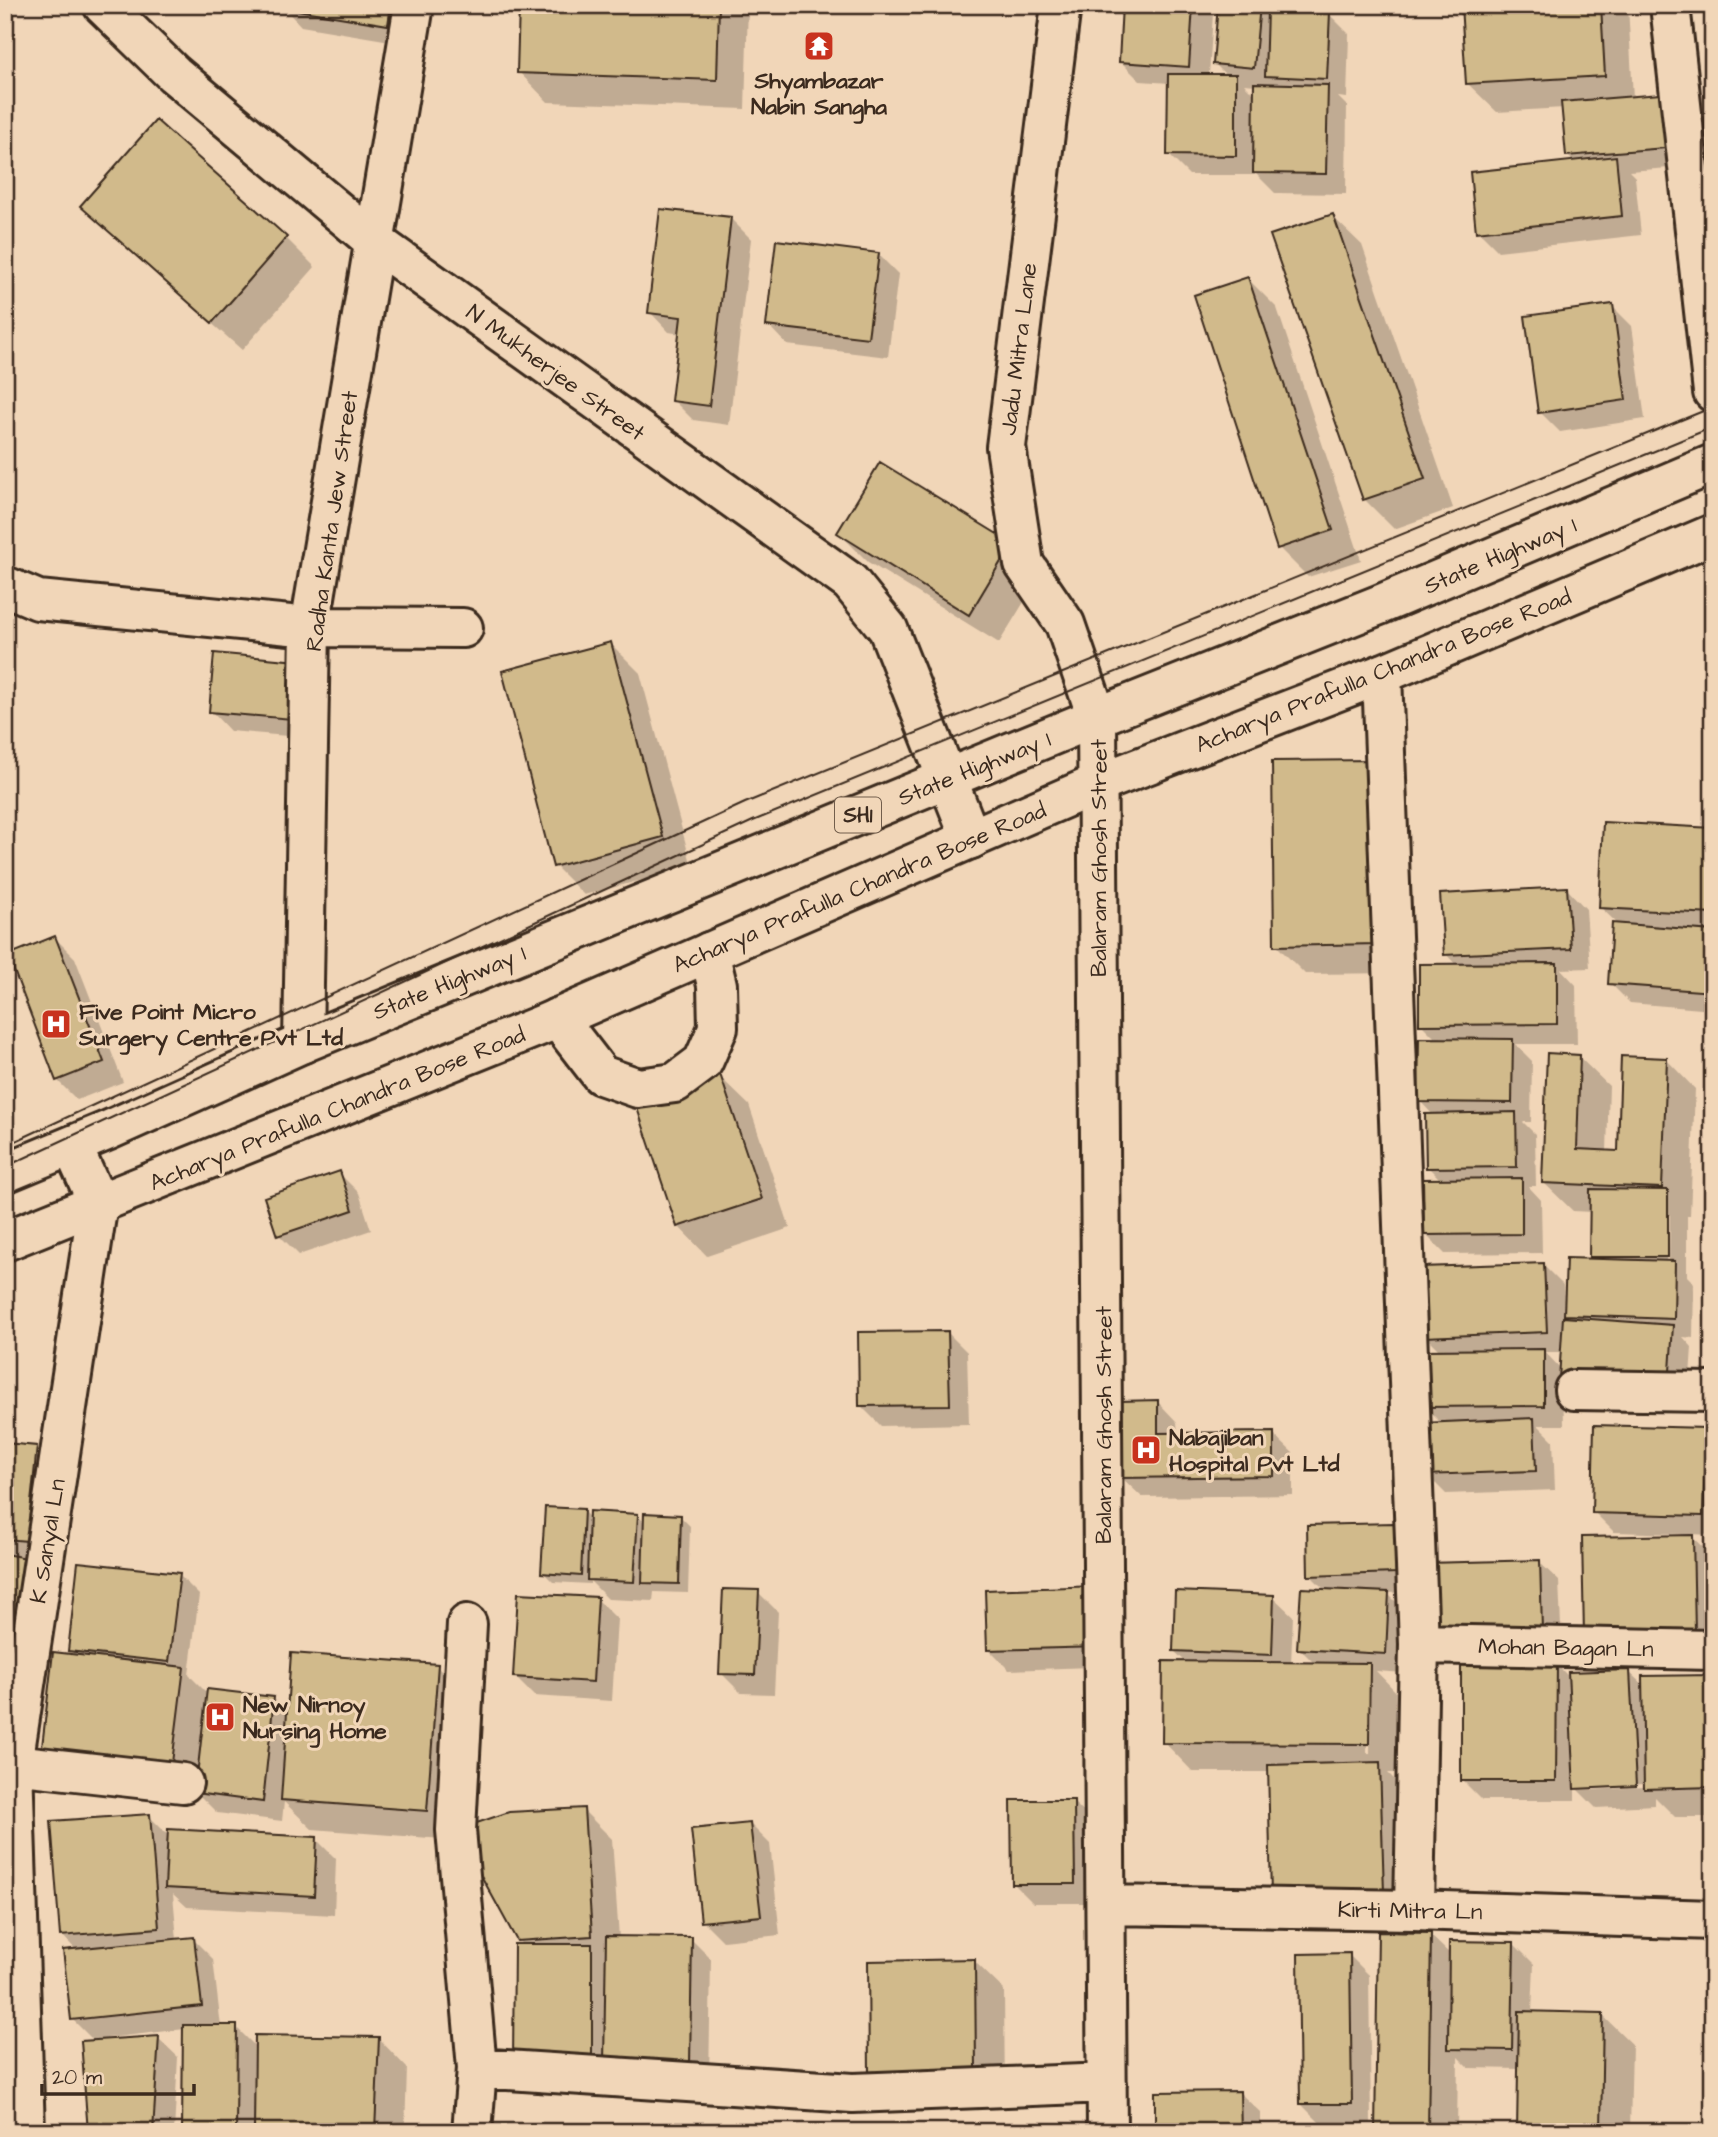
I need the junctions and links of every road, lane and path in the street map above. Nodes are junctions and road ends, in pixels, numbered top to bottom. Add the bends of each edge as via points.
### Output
1 (103, 5) edge
2 (414, 5) edge
3 (1060, 5) edge
4 (1670, 5) edge
5 (375, 242) junction
6 (1713, 392) edge
7 (1713, 464) edge
8 (1713, 534) edge
9 (5, 586) edge
10 (310, 627) junction
11 (463, 628) dead end
12 (1382, 674) junction
13 (1097, 717) junction
14 (946, 779) junction
15 (1097, 784) junction
16 (971, 839) junction
17 (709, 952) junction
18 (556, 1018) junction
19 (303, 1043) junction
20 (72, 1146) junction
21 (5, 1173) edge
22 (98, 1203) junction
23 (5, 1241) edge
24 (1574, 1391) dead end
25 (1713, 1392) edge
26 (467, 1624) dead end
27 (1419, 1644) junction
28 (1713, 1650) edge
29 (13, 1764) junction
30 (183, 1783) dead end
31 (1107, 1905) junction
32 (1414, 1910) junction
33 (1713, 1920) edge
34 (477, 2068) junction
35 (1107, 2083) junction
36 (25, 2132) edge
37 (472, 2132) edge
38 (1107, 2132) edge

1 - 5 street, N Mukherjee Street via 174,74
2 - 5 street, Radha Kanta Jew Street
3 - 13 street, Jadu Mitra Lane via 1006,447 1024,564 1065,624
4 - 6 street
5 - 10 street, Radha Kanta Jew Street
5 - 14 street, N Mukherjee Street via 850,582 888,629
7 - 13 street, State Highway 1 / SH1 via 1379,605
8 - 12 street, Acharya Prafulla Chandra Bose Road
9 - 10 street via 38,600
10 - 11 street
10 - 19 street, Radha Kanta Jew Street
12 - 15 street, Acharya Prafulla Chandra Bose Road
12 - 27 street
13 - 14 street, State Highway 1 / SH1
13 - 15 street, Balaram Ghosh Street
14 - 16 street, N Mukherjee Street
14 - 19 street, State Highway 1 / SH1
15 - 16 street, Acharya Prafulla Chandra Bose Road
15 - 31 street, Balaram Ghosh Street
16 - 17 street, Acharya Prafulla Chandra Bose Road
17 - 18 street, Acharya Prafulla Chandra Bose Road
17 - 18 street via 717,985 718,1028 703,1062 675,1083 638,1088 601,1075
18 - 22 street, Acharya Prafulla Chandra Bose Road
19 - 20 street, State Highway 1 / SH1
20 - 21 street, State Highway 1 / SH1
20 - 22 street
22 - 23 street, Acharya Prafulla Chandra Bose Road
22 - 29 street, K Sanyal Ln
24 - 25 street
26 - 34 street via 456,1830
27 - 28 street, Mohan Bagan Ln
27 - 32 street
29 - 30 street
29 - 36 street, K Sanyal Ln
31 - 32 street, Kirti Mitra Ln
31 - 35 street, Balaram Ghosh Street
32 - 33 street, Kirti Mitra Ln
34 - 35 street via 853,2093
34 - 37 street
35 - 38 street, Balaram Ghosh Street

